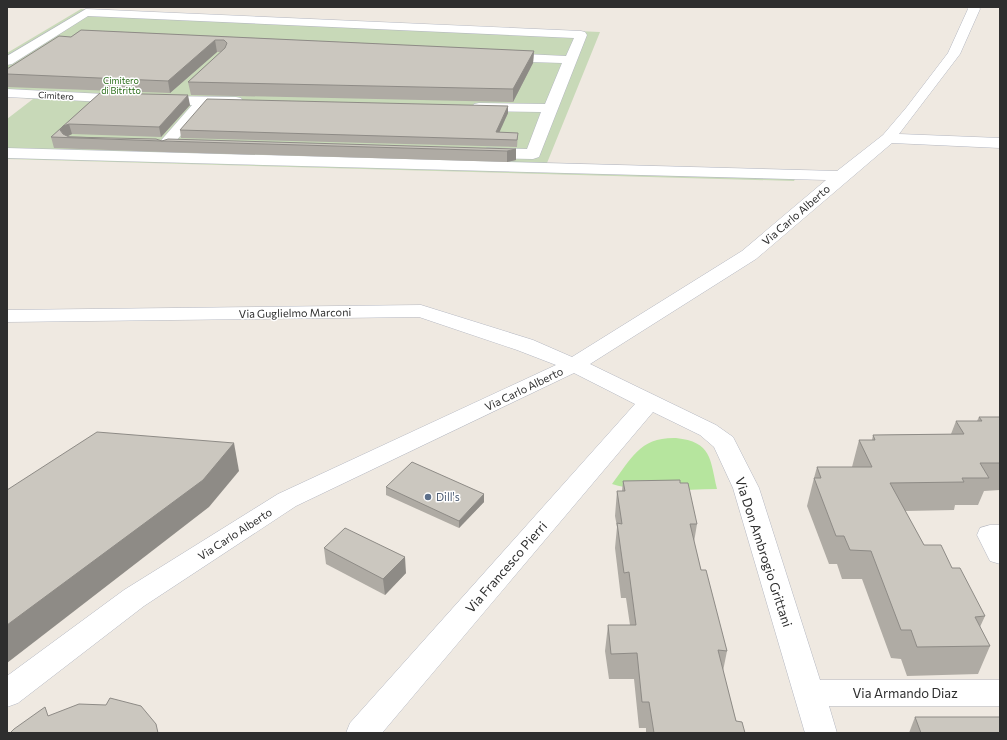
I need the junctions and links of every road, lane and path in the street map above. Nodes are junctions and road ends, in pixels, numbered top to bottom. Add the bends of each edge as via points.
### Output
1 (973, 7) edge
2 (48, 35) junction
3 (72, 36) edge
4 (492, 56) edge
5 (571, 60) junction
6 (7, 61) edge
7 (190, 85) dead end
8 (7, 94) edge
9 (174, 100) junction
10 (203, 101) junction
11 (250, 102) edge
12 (463, 106) edge
13 (550, 108) junction
14 (888, 138) junction
15 (1000, 143) edge
16 (142, 144) edge
17 (165, 145) junction
18 (306, 148) edge
19 (7, 153) edge
20 (470, 153) edge
21 (841, 176) junction
22 (7, 316) edge
23 (574, 365) junction
24 (650, 401) junction
25 (1000, 535) edge
26 (1000, 554) edge
27 (1000, 692) edge
28 (809, 693) junction
29 (7, 694) edge
30 (362, 733) edge
31 (821, 733) edge

1 - 14 street, Via Carlo Alberto via 954,54
2 - 3 street
2 - 5 street via 86,12 581,35
2 - 6 street
4 - 5 street
5 - 13 street
7 - 9 street
8 - 9 street, Cimitero
9 - 10 street, Cimitero
10 - 11 street, Cimitero
10 - 17 street
12 - 13 street
13 - 20 street via 533,154
14 - 15 street
14 - 21 street, Via Carlo Alberto
16 - 17 street
17 - 18 street
19 - 21 street
21 - 23 street, Via Carlo Alberto via 749,255
22 - 23 street, Via Guglielmo Marconi via 421,311 525,345
23 - 24 street, Via Don Ambrogio Grittani
23 - 29 street, Via Carlo Alberto via 287,500 134,598
24 - 28 street, Via Don Ambrogio Grittani via 708,430 724,442 746,488
24 - 30 street, Via Francesco Pierri
25 - 26 street via 990,535
27 - 28 street, Via Armando Diaz
28 - 31 street, Via Don Ambrogio Grittani

